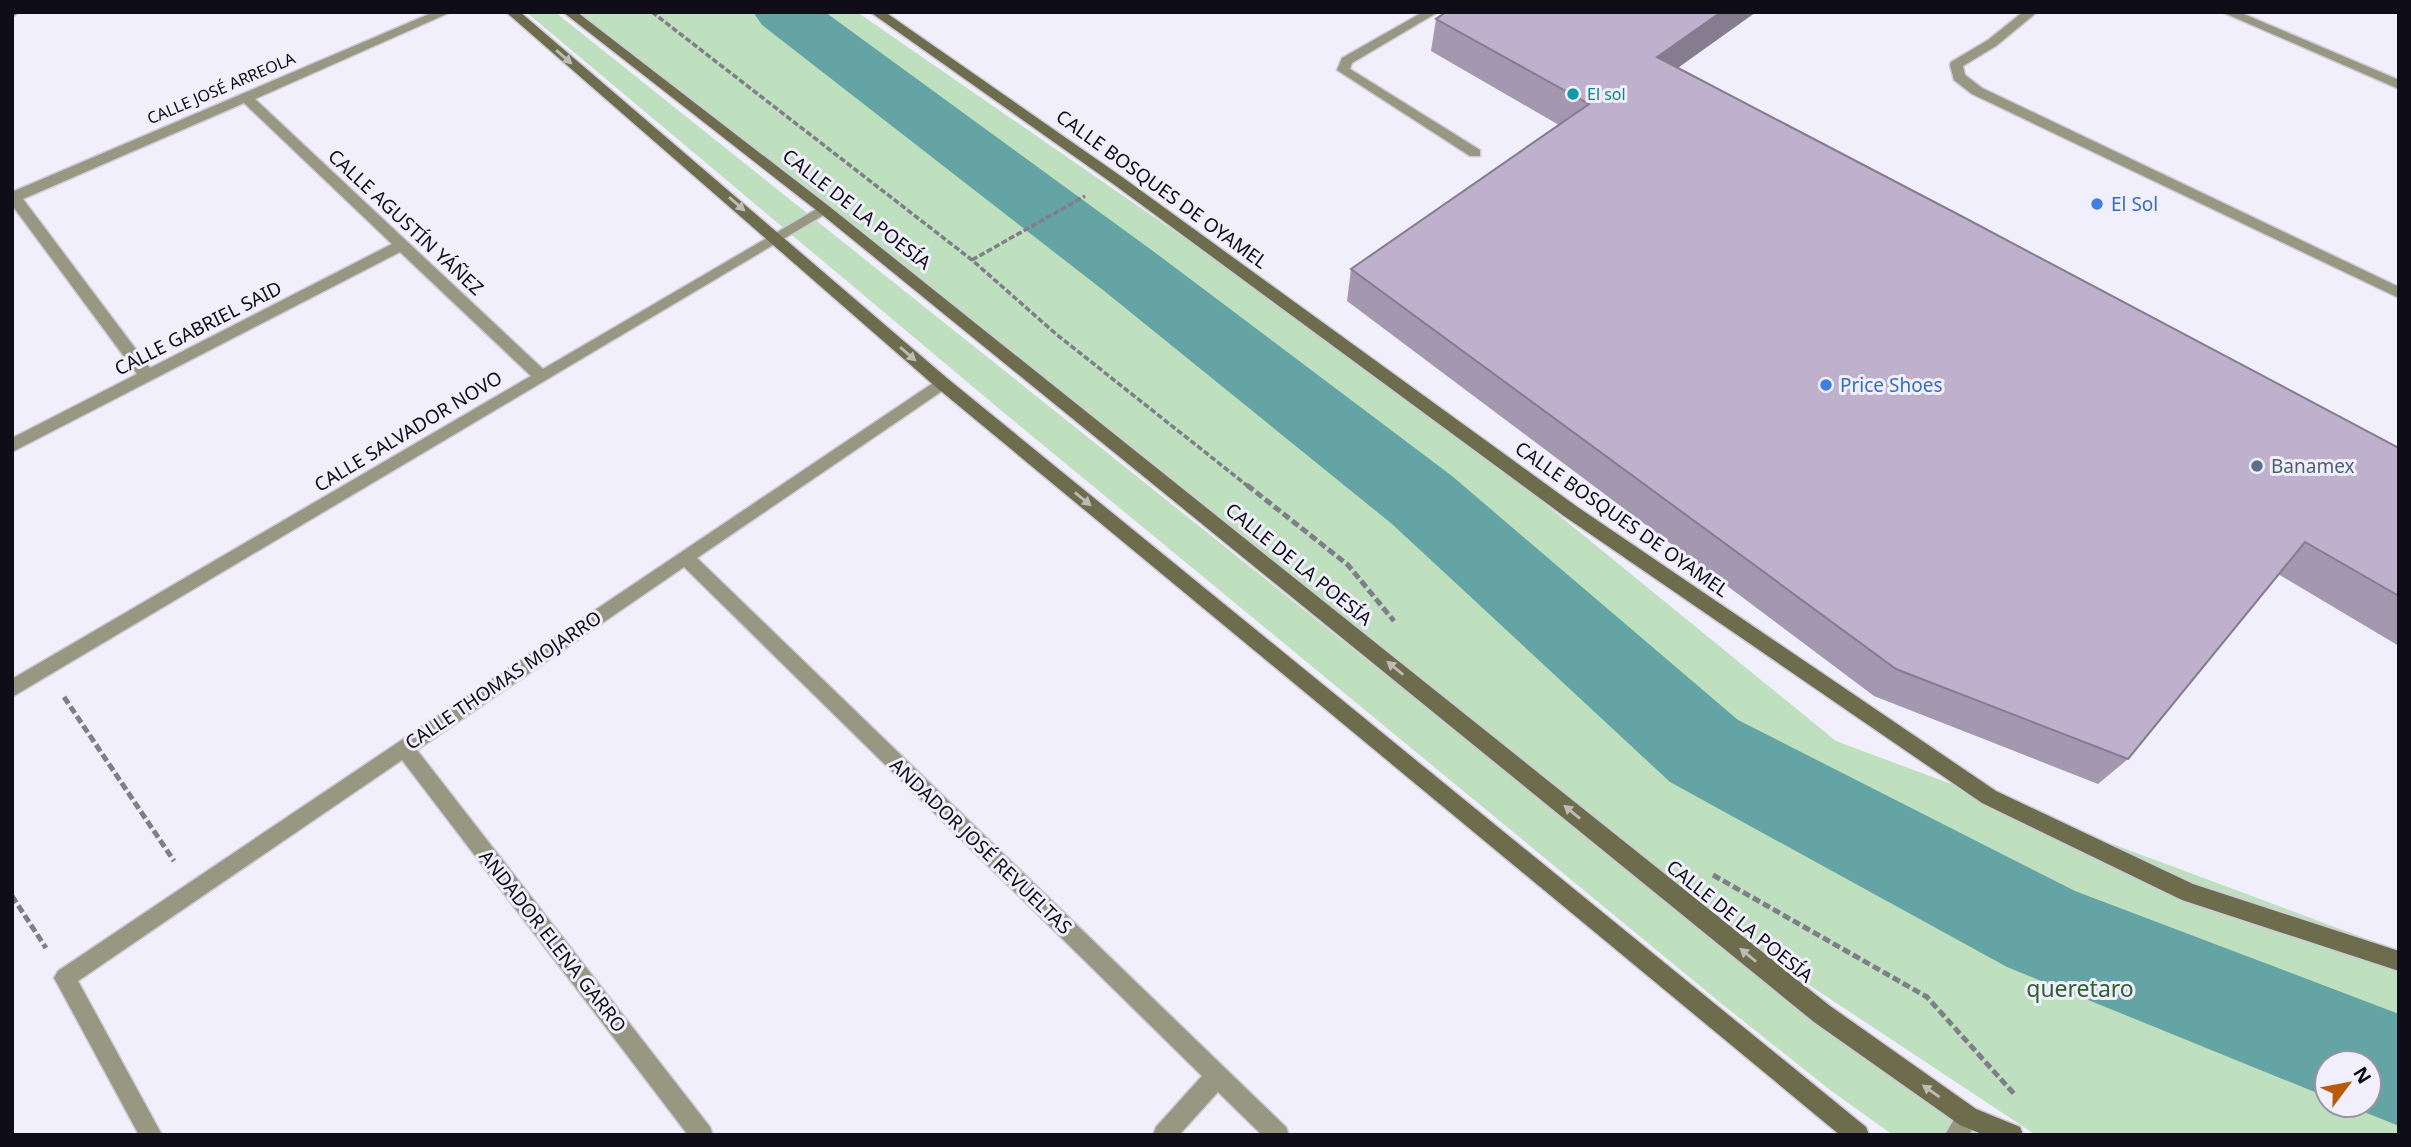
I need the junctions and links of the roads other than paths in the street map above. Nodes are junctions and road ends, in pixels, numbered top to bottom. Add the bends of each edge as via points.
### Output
1 (445, 12) edge
2 (512, 12) edge
3 (569, 12) edge
4 (876, 12) edge
5 (1432, 12) edge
6 (2031, 12) edge
7 (2228, 12) edge
8 (2399, 85) edge
9 (244, 96) junction
10 (1475, 153) dead end
11 (13, 197) edge
12 (825, 210) junction
13 (777, 238) junction
14 (402, 244) junction
15 (2399, 293) edge
16 (147, 376) junction
17 (542, 377) junction
18 (942, 383) junction
19 (12, 446) edge
20 (685, 557) junction
21 (12, 689) edge
22 (404, 748) junction
23 (2399, 961) edge
24 (1217, 1076) junction
25 (1962, 1126) edge
26 (151, 1135) edge
27 (702, 1135) edge
28 (1164, 1135) edge
29 (1278, 1135) edge
30 (1858, 1135) edge
31 (2012, 1135) edge

1 - 9 street, CALLE JOSÉ ARREOLA
2 -> 13 street
3 - 12 street, CALLE DE LA POESÍA
4 - 23 street, CALLE BOSQUES DE OYAMEL via 1117,180 1570,511 1989,797 2189,893
5 - 10 street via 1347,61 1343,70
6 - 15 street via 1956,65 1959,77 1977,91
7 - 8 street
9 - 11 street, CALLE JOSÉ ARREOLA
9 - 14 street, CALLE AGUSTÍN YÁÑEZ
11 - 16 street
12 - 13 street, CALLE SALVADOR NOVO
25 -> 12 street, CALLE DE LA POESÍA
13 - 17 street, CALLE SALVADOR NOVO
13 -> 18 street
14 - 16 street, CALLE GABRIEL SAID
14 - 17 street, CALLE AGUSTÍN YÁÑEZ
16 - 19 street, CALLE GABRIEL SAID
17 - 21 street, CALLE SALVADOR NOVO
18 - 20 street, CALLE THOMAS MOJARRO
18 -> 30 street
20 - 22 street, CALLE THOMAS MOJARRO
20 - 24 street, ANDADOR JOSÉ REVUELTAS
22 - 26 street, CALLE THOMAS MOJARRO via 65,978
22 - 27 street, ANDADOR ELENA GARRO
24 - 28 street
24 - 29 street, ANDADOR JOSÉ REVUELTAS
25 - 31 street, CALLE DE LA POESÍA

